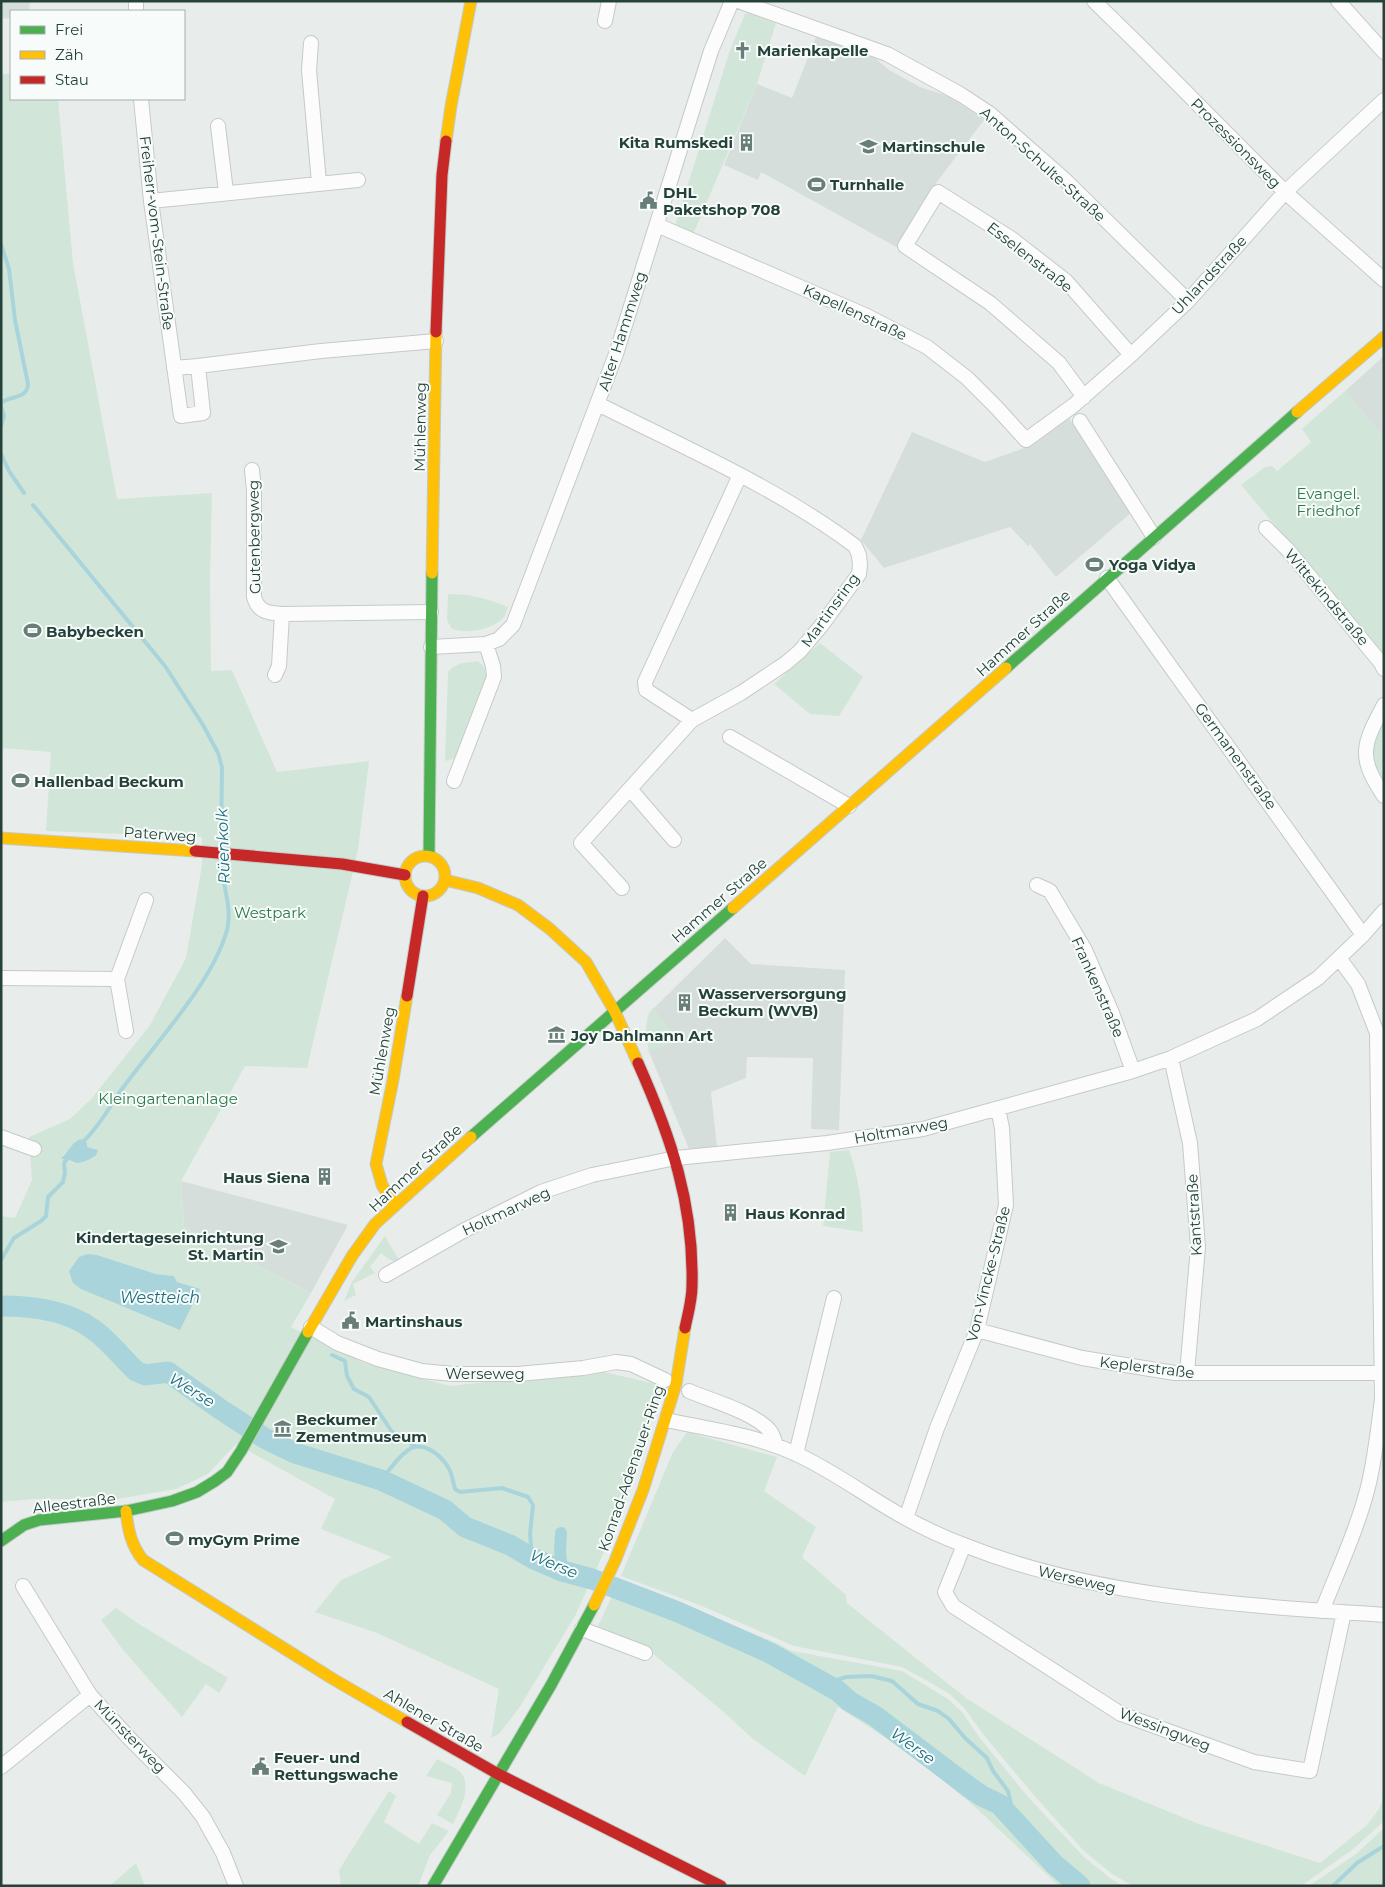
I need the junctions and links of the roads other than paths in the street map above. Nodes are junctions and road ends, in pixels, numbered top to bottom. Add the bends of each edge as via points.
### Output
1 (471, 1) edge
2 (609, 1) edge
3 (732, 1) edge
4 (738, 1) edge
5 (1094, 1) edge
6 (1338, 1) edge
7 (605, 21) dead end
8 (311, 43) dead end
9 (1384, 52) edge
10 (141, 100) edge
11 (1384, 100) edge
12 (218, 126) dead end
13 (358, 180) dead end
14 (319, 183) junction
15 (226, 192) junction
16 (1285, 192) junction
17 (152, 201) junction
18 (657, 225) junction
19 (1384, 280) edge
20 (1188, 301) junction
21 (1384, 337) edge
22 (436, 341) junction
23 (1131, 355) junction
24 (198, 366) junction
25 (174, 368) junction
26 (1084, 397) junction
27 (598, 404) junction
28 (1080, 421) dead end
29 (1026, 440) joint
30 (252, 470) dead end
31 (740, 475) junction
32 (1266, 528) dead end
33 (1154, 537) junction
34 (1107, 578) junction
35 (432, 612) junction
36 (282, 614) junction
37 (486, 644) junction
38 (431, 647) junction
39 (1384, 669) edge
40 (275, 675) dead end
41 (1384, 705) edge
42 (692, 720) junction
43 (730, 737) dead end
44 (454, 781) dead end
45 (630, 789) junction
46 (1384, 796) edge
47 (850, 806) junction
48 (1, 838) edge
49 (674, 840) dead end
50 (429, 856) junction
51 (404, 875) junction
52 (445, 880) junction
53 (1037, 885) dead end
54 (622, 888) dead end
55 (423, 896) junction
56 (146, 900) dead end
57 (1384, 911) edge
58 (1363, 935) junction
59 (1339, 958) junction
60 (1, 978) edge
61 (117, 979) junction
62 (615, 1012) junction
63 (126, 1031) dead end
64 (1172, 1058) junction
65 (1133, 1071) junction
66 (998, 1109) junction
67 (1, 1137) edge
68 (34, 1149) dead end
69 (676, 1158) junction
70 (395, 1206) junction
71 (386, 1275) dead end
72 (834, 1298) dead end
73 (311, 1327) junction
74 (977, 1330) junction
75 (1187, 1373) junction
76 (1380, 1373) junction
77 (665, 1380) dead end
78 (689, 1392) dead end
79 (666, 1420) junction
80 (776, 1445) junction
81 (796, 1454) junction
82 (126, 1511) junction
83 (906, 1518) junction
84 (1, 1541) edge
85 (964, 1545) junction
86 (23, 1586) dead end
87 (1322, 1611) junction
88 (1344, 1612) junction
89 (1384, 1615) edge
90 (582, 1629) junction
91 (645, 1653) dead end
92 (90, 1694) junction
93 (1, 1766) edge
94 (498, 1774) junction
95 (236, 1886) edge
96 (433, 1886) edge
97 (721, 1886) edge

1 - 22 main road, Mühlenweg via 442,175
2 - 7 street
3 - 18 street, Alter Hammweg via 711,51
4 - 20 street, Anton-Schulte-Straße via 887,54 989,112 1064,178
5 - 16 street, Prozessionsweg
6 - 9 street
8 - 14 street via 309,70
10 - 17 street, Freiherr-vom-Stein-Straße
11 - 16 street, Uhlandstraße
12 - 15 street
13 - 14 street
14 - 15 street
15 - 17 street
16 - 19 street, Prozessionsweg
16 - 20 street, Uhlandstraße
17 - 25 street, Freiherr-vom-Stein-Straße
18 - 27 street, Alter Hammweg
18 - 29 street, Kapellenstraße via 867,316 927,347 966,378
20 - 23 street, Uhlandstraße
21 - 33 main road, Hammer Straße
22 - 24 street
22 - 35 main road, Mühlenweg
23 - 26 street, Uhlandstraße
23 - 26 street, Esselenstraße via 1066,281 1012,239 938,192 905,246 990,303 1059,363
24 - 25 street
24 - 25 street, Freiherr-vom-Stein-Straße via 203,412 181,416
26 - 29 street, Uhlandstraße
27 - 31 street, Martinsring
27 - 37 street, Alter Hammweg via 513,625 498,639
28 - 33 street
30 - 36 street, Gutenbergweg via 254,597 268,614
31 - 42 street via 645,682 646,690
31 - 42 street, Martinsring via 855,546 859,555 859,574 822,626 786,663 741,694
32 - 39 street, Wittekindstraße via 1294,557
33 - 34 main road, Hammer Straße
34 - 47 main road, Hammer Straße
34 - 58 street, Germanenstraße
35 - 36 street, Gutenbergweg
35 - 38 main road, Mühlenweg
36 - 40 street via 279,666
37 - 38 street, Alter Hammweg
37 - 44 street via 494,677
38 - 50 main road, Mühlenweg
41 - 46 street via 1366,742 1365,753 1373,779
42 - 45 street, Martinsring
43 - 47 street
45 - 49 street
45 - 54 street, Martinsring via 581,843
47 - 62 main road, Hammer Straße
48 - 51 main road, Paterweg via 244,855 342,864
50 - 51 main road via 415,858
50 - 52 main road via 440,862
51 - 55 main road via 412,892
52 - 55 main road via 436,894
52 - 62 main road, Konrad-Adenauer-Ring via 500,896 550,928 586,962
53 - 65 street, Frankenstraße via 1050,891 1085,950
55 - 70 main road, Mühlenweg via 376,1164 382,1185
56 - 61 street
57 - 58 street, Holtmarweg
58 - 59 street, Holtmarweg
59 - 64 street, Holtmarweg via 1318,978 1258,1018
59 - 76 street via 1358,984 1377,1033
60 - 61 street
61 - 63 street
62 - 69 main road, Konrad-Adenauer-Ring
62 - 70 main road, Hammer Straße
64 - 65 street, Holtmarweg
64 - 75 street, Kantstraße via 1190,1144 1198,1247
65 - 66 street, Holtmarweg
66 - 69 street, Holtmarweg via 923,1129 827,1143
66 - 74 street, Von-Vincke-Straße via 1006,1205
67 - 68 street
69 - 71 street, Holtmarweg via 592,1175 540,1192 463,1230
69 - 79 main road, Konrad-Adenauer-Ring via 689,1218 692,1287 676,1384
70 - 73 main road, Hammer Straße via 375,1224 352,1256
72 - 81 street
73 - 77 street, Werseweg via 378,1359 422,1372 518,1374 616,1362 631,1364
73 - 82 main road, Hammer Straße via 227,1472 197,1492
74 - 75 street, Keplerstraße via 1082,1358
74 - 83 street, Von-Vincke-Straße via 937,1428
75 - 76 street, Keplerstraße
76 - 87 street via 1382,1400 1368,1487
78 - 80 street via 759,1422 770,1431
79 - 80 street, Werseweg
79 - 90 main road, Konrad-Adenauer-Ring via 615,1561
80 - 81 street, Werseweg
81 - 83 street, Werseweg
82 - 84 main road, Alleestraße via 39,1520 24,1525
82 - 94 main road, Ahlener Straße via 128,1537 134,1551 143,1560 333,1679
83 - 85 street, Werseweg
85 - 87 street, Werseweg via 1046,1573 1129,1591
85 - 88 street, Wessingweg via 945,1592 953,1606 1121,1714 1254,1762 1310,1770
86 - 92 street, Münsterweg
87 - 88 street, Werseweg
88 - 89 street, Werseweg
90 - 91 street
90 - 94 main road, Konrad-Adenauer-Ring
92 - 93 street
92 - 95 street, Münsterweg via 203,1817
94 - 96 main road, Konrad-Adenauer-Ring
94 - 97 main road, Ahlener Straße

